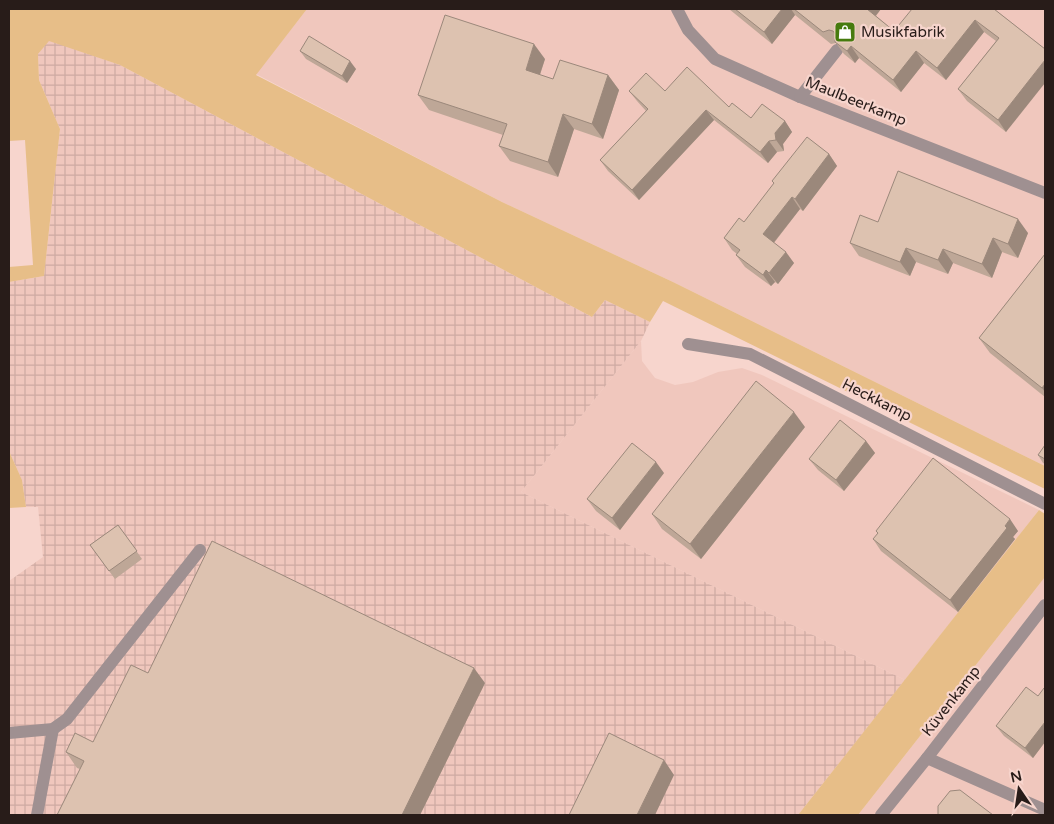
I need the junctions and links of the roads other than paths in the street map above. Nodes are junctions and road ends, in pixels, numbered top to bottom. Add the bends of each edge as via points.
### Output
1 (677, 9) edge
2 (838, 50) edge
3 (800, 97) junction
4 (1045, 193) edge
5 (688, 344) dead end
6 (1045, 504) edge
7 (200, 550) dead end
8 (1045, 606) edge
9 (53, 729) junction
10 (9, 733) edge
11 (927, 758) junction
12 (1045, 810) edge
13 (37, 815) edge
14 (881, 815) edge

1 - 3 street, Maulbeerkamp via 688,30 715,59
2 - 3 street
3 - 4 street, Maulbeerkamp
5 - 6 street, Heckkamp via 750,354
7 - 9 street via 67,719
8 - 11 street, Küvenkamp
9 - 10 street
9 - 13 street
11 - 12 street
11 - 14 street, Küvenkamp

